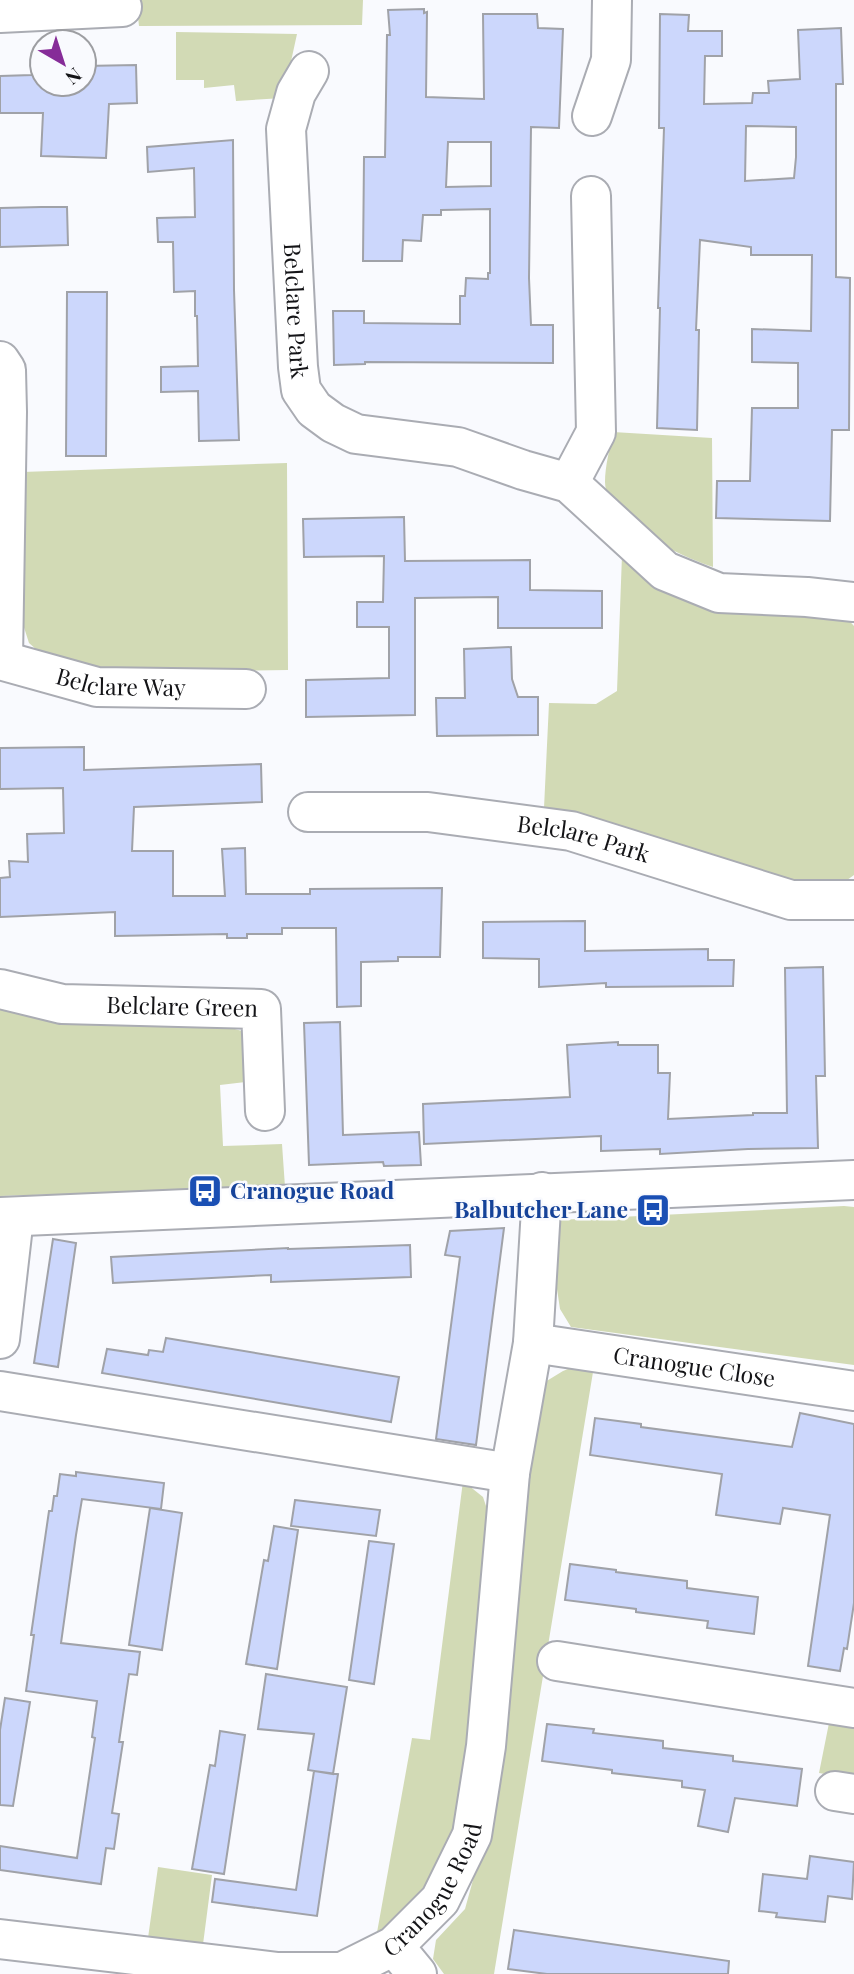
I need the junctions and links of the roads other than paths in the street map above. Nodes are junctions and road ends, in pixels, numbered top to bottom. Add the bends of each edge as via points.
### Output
1 (612, 0) edge
2 (122, 7) dead end
3 (0, 13) edge
4 (309, 71) dead end
5 (592, 116) dead end
6 (591, 195) dead end
7 (0, 361) edge
8 (569, 483) junction
9 (854, 603) edge
10 (2, 660) edge
11 (246, 689) dead end
12 (308, 812) dead end
13 (854, 900) edge
14 (0, 989) edge
15 (265, 1111) dead end
16 (854, 1180) edge
17 (542, 1192) junction
18 (7, 1217) edge
19 (0, 1339) edge
20 (533, 1343) junction
21 (0, 1391) edge
22 (854, 1391) edge
23 (510, 1473) junction
24 (557, 1661) dead end
25 (854, 1708) edge
26 (0, 1939) edge
27 (405, 1960) edge

1 - 5 street via 611,60
2 - 3 street
4 - 8 street, Belclare Park via 296,93 286,129 301,390 314,409 356,434 458,447
6 - 8 street via 596,432
7 - 10 street via 6,370 7,412
8 - 9 street, Belclare Park via 665,571 719,593
10 - 11 street, Belclare Way via 97,687
12 - 13 street, Belclare Park via 428,812 570,831 791,900
14 - 15 street, Belclare Green via 62,1004 261,1009
16 - 17 street
17 - 18 street
17 - 20 street, Cranogue Road
18 - 19 street
20 - 22 street, Cranogue Close
20 - 23 street, Cranogue Road
21 - 23 street
23 - 27 street, Cranogue Road via 486,1746 472,1835
24 - 25 street
26 - 27 street, Cranogue Road via 278,1972 342,1972

